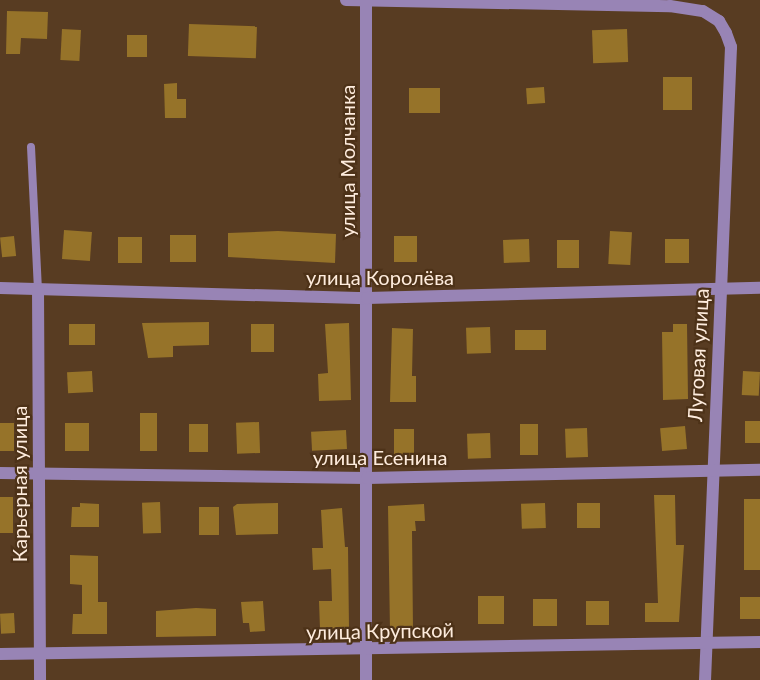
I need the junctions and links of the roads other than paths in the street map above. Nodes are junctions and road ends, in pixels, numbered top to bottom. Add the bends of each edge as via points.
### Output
1 (346, 0) edge
2 (366, 1) edge
3 (536, 2) edge
4 (31, 147) dead end
5 (0, 288) edge
6 (760, 288) edge
7 (38, 289) junction
8 (721, 289) junction
9 (367, 298) junction
10 (760, 470) edge
11 (712, 471) junction
12 (0, 473) edge
13 (39, 473) junction
14 (367, 478) junction
15 (760, 642) edge
16 (707, 643) junction
17 (366, 651) junction
18 (0, 654) edge
19 (39, 655) junction
20 (40, 680) edge
21 (366, 680) edge
22 (705, 680) edge

1 - 2 street
2 - 3 street
2 - 9 street, улица Молчанка
3 - 8 street, Луговая улица via 670,6 703,10 719,21 731,47
4 - 7 lane
5 - 7 street, улица Королёва
6 - 8 street, улица Королёва
7 - 9 street, улица Королёва
7 - 13 street, Карьерная улица
8 - 9 street, улица Королёва
8 - 11 street, Луговая улица
9 - 14 street, улица Молчанка
10 - 11 street, улица Есенина
11 - 14 street, улица Есенина
11 - 16 street, Луговая улица
12 - 13 street, улица Есенина
13 - 14 street, улица Есенина
13 - 19 street, Карьерная улица
14 - 17 street, улица Молчанка
15 - 16 street, улица Крупской
16 - 17 street, улица Крупской
16 - 22 street, Луговая улица
17 - 19 street, улица Крупской
17 - 21 street, улица Молчанка
18 - 19 street, улица Крупской
19 - 20 street, Карьерная улица

